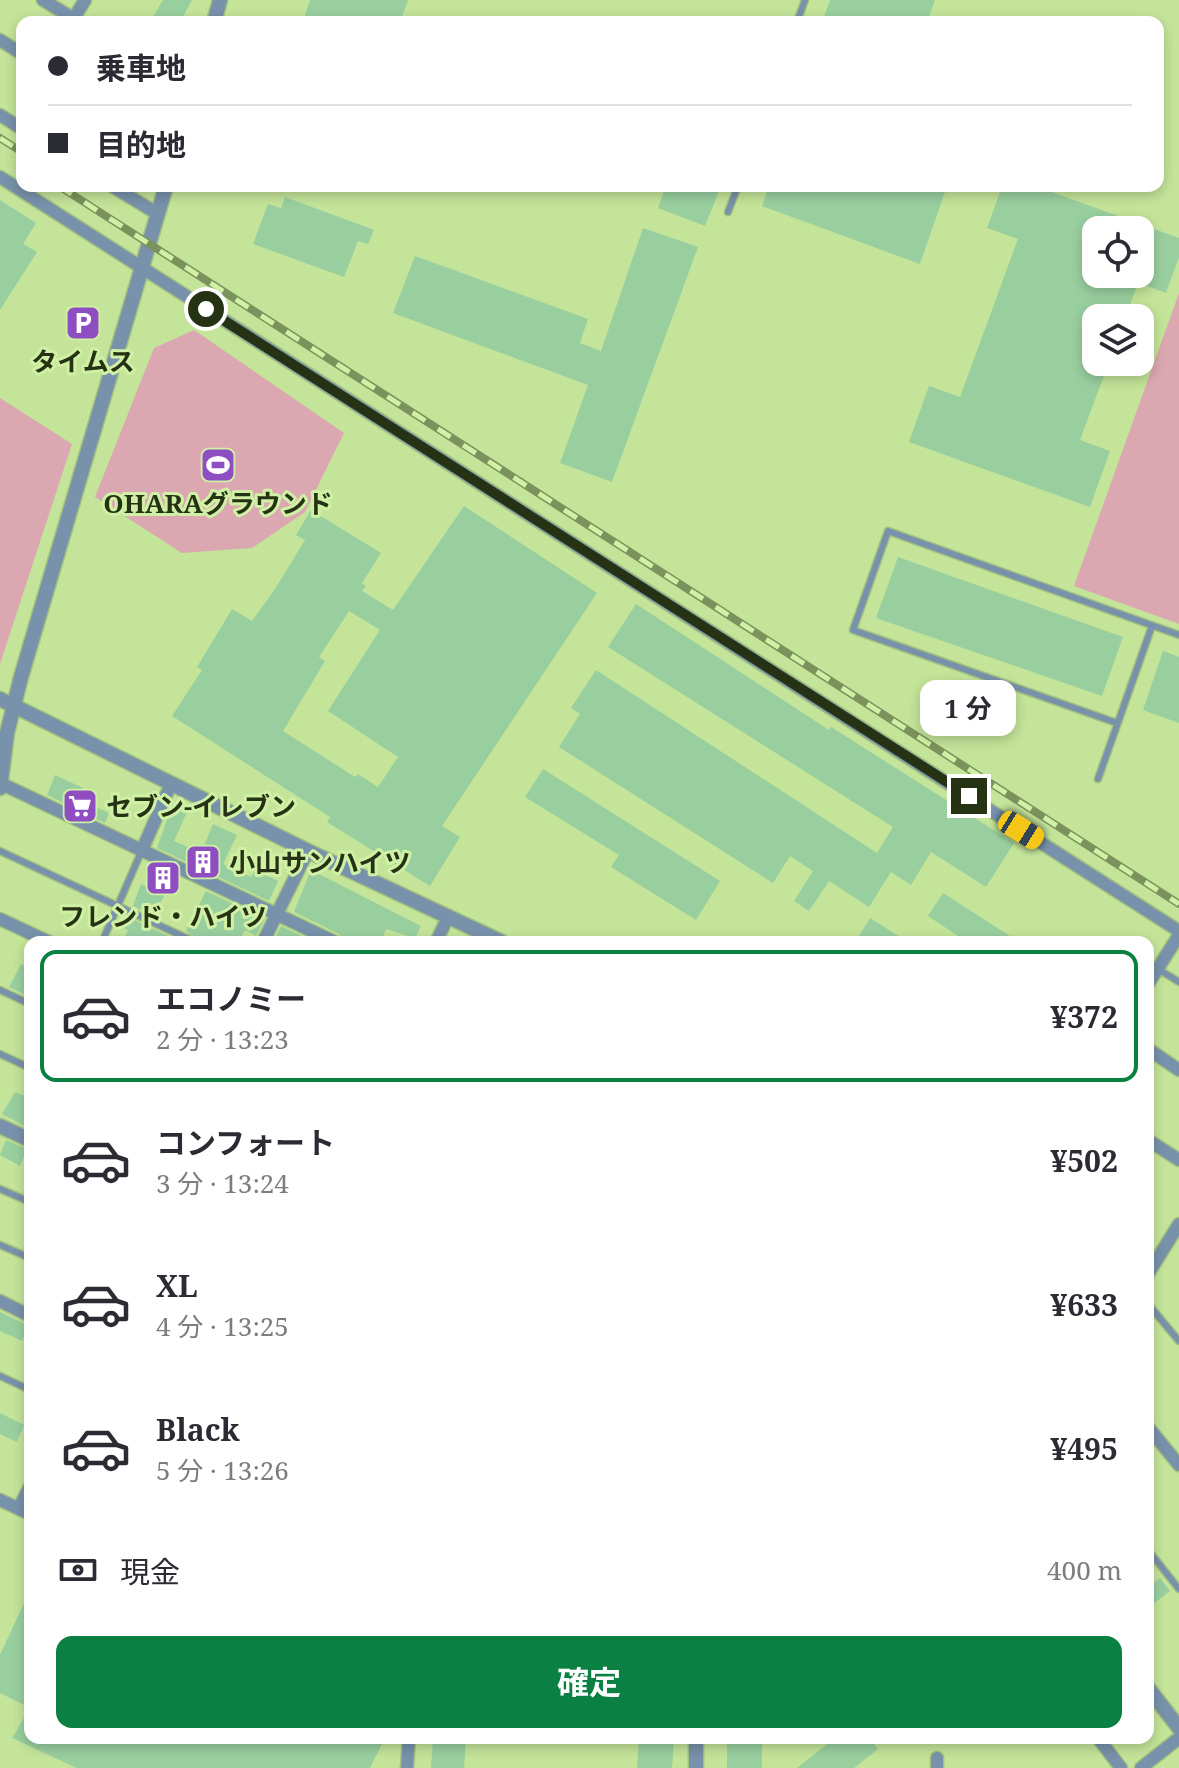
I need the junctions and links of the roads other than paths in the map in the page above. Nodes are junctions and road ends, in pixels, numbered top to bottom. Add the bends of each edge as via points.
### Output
1 (43, 0) edge
2 (70, 16) edge
3 (23, 192) edge
4 (122, 192) edge
5 (164, 192) edge
6 (736, 192) edge
7 (728, 212) dead end
8 (158, 214) junction
9 (142, 268) junction
10 (1152, 626) junction
11 (1179, 635) edge
12 (6, 702) edge
13 (1117, 723) junction
14 (1098, 779) dead end
15 (171, 784) junction
16 (0, 785) edge
17 (142, 850) junction
18 (0, 851) edge
19 (308, 851) junction
20 (118, 906) junction
21 (277, 914) junction
22 (448, 917) junction
23 (0, 919) edge
24 (1179, 933) edge
25 (36, 936) edge
26 (105, 936) edge
27 (182, 936) edge
28 (266, 936) edge
29 (323, 936) edge
30 (439, 936) edge
31 (489, 936) edge
32 (1158, 968) junction
33 (1154, 974) edge
34 (1179, 982) edge
35 (0, 990) edge
36 (24, 1001) edge
37 (1154, 1053) edge
38 (0, 1054) edge
39 (24, 1065) edge
40 (1179, 1070) edge
41 (0, 1126) edge
42 (24, 1137) edge
43 (1154, 1144) edge
44 (1179, 1160) edge
45 (0, 1189) edge
46 (24, 1199) edge
47 (1179, 1224) edge
48 (0, 1245) edge
49 (24, 1255) edge
50 (1154, 1264) edge
51 (0, 1301) edge
52 (1154, 1311) edge
53 (24, 1313) edge
54 (1179, 1341) edge
55 (0, 1376) edge
56 (24, 1387) edge
57 (1154, 1436) edge
58 (1179, 1465) edge
59 (0, 1500) edge
60 (24, 1511) edge
61 (1154, 1558) edge
62 (1179, 1589) edge
63 (1154, 1696) edge
64 (1179, 1728) edge
65 (1179, 1738) edge
66 (409, 1744) edge
67 (696, 1744) edge
68 (1103, 1744) edge
69 (407, 1768) edge
70 (696, 1768) edge
71 (1121, 1768) edge
72 (1141, 1768) edge

1 - 2 street
3 - 9 street
4 - 8 street
5 - 8 street
6 - 7 lane
8 - 9 street
9 - 12 street
9 - 24 street
10 - 11 lane
10 - 13 lane
10 - 13 lane via 888,531 853,630
12 - 15 street
12 - 16 street
13 - 14 lane
15 - 17 street
15 - 19 street
16 - 17 street
17 - 20 lane
17 - 21 street
18 - 20 lane
19 - 21 street
19 - 22 street
20 - 26 lane
20 - 27 lane
21 - 28 street
21 - 29 street
22 - 30 street
22 - 31 street
23 - 25 street
24 - 32 street
32 - 33 street
32 - 34 lane
35 - 36 lane
37 - 40 street
38 - 39 lane
41 - 42 street
43 - 44 street
45 - 46 lane
47 - 50 street
48 - 49 lane
51 - 53 street
52 - 54 lane
55 - 56 lane
57 - 58 street
59 - 60 street
61 - 62 lane
63 - 64 street
65 - 72 street
66 - 69 street
67 - 70 street
68 - 71 street

